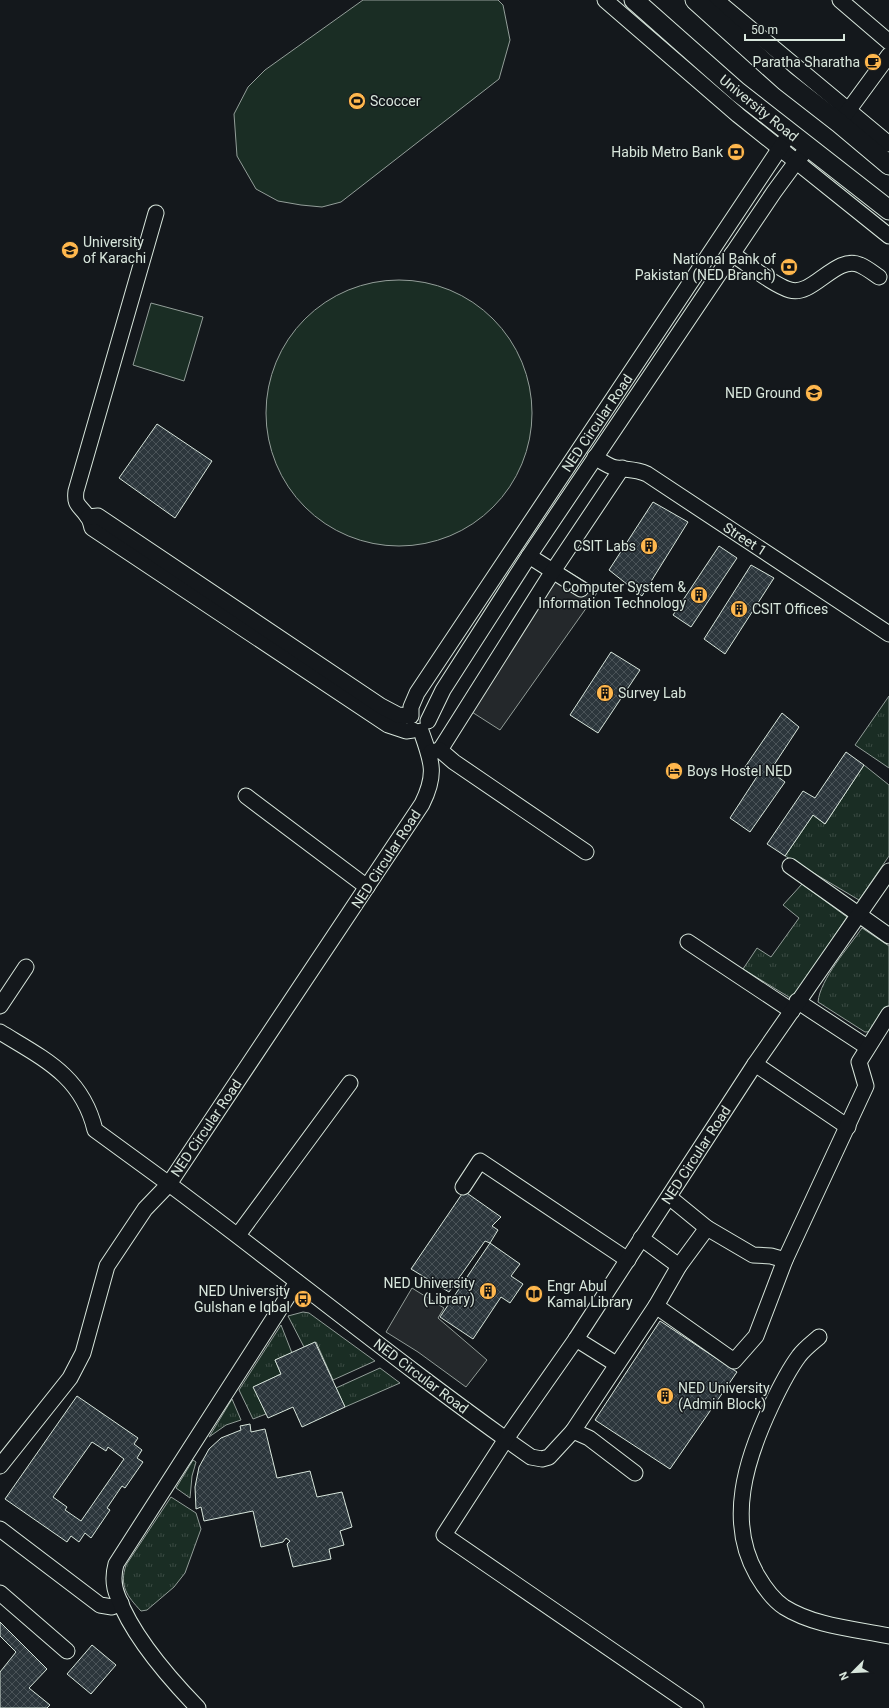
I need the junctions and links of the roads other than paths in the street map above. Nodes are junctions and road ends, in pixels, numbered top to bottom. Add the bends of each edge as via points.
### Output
1 (605, 0) edge
2 (634, 0) edge
3 (695, 0) edge
4 (716, 0) edge
5 (840, 0) edge
6 (889, 42) edge
7 (889, 54) edge
8 (843, 117) junction
9 (790, 133) junction
10 (889, 144) edge
11 (809, 147) junction
12 (779, 149) junction
13 (796, 162) junction
14 (889, 165) edge
15 (889, 210) edge
16 (156, 213) dead end
17 (889, 236) edge
18 (732, 254) junction
19 (879, 277) dead end
20 (595, 458) junction
21 (622, 468) junction
22 (529, 556) junction
23 (553, 571) junction
24 (581, 589) dead end
25 (889, 634) edge
26 (418, 725) junction
27 (434, 751) junction
28 (246, 796) dead end
29 (586, 852) dead end
30 (790, 866) dead end
31 (889, 871) edge
32 (367, 887) junction
33 (860, 914) junction
34 (889, 936) edge
35 (688, 942) dead end
36 (26, 967) dead end
37 (0, 1006) edge
38 (794, 1006) junction
39 (889, 1014) edge
40 (0, 1032) edge
41 (867, 1048) junction
42 (755, 1064) junction
43 (350, 1083) dead end
44 (848, 1127) junction
45 (169, 1184) junction
46 (463, 1187) dead end
47 (669, 1197) junction
48 (708, 1228) junction
49 (238, 1235) junction
50 (641, 1238) junction
51 (628, 1260) junction
52 (785, 1260) junction
53 (679, 1266) junction
54 (297, 1282) junction
55 (656, 1306) junction
56 (819, 1337) dead end
57 (576, 1339) junction
58 (616, 1364) junction
59 (573, 1431) junction
60 (506, 1439) junction
61 (0, 1466) edge
62 (634, 1473) dead end
63 (0, 1529) edge
64 (0, 1593) edge
65 (121, 1603) junction
66 (889, 1636) edge
67 (67, 1651) dead end
68 (198, 1708) edge
69 (696, 1708) edge

1 - 12 street
2 - 9 main road, University Road via 738,92
3 - 8 main road via 785,81
4 - 8 street
5 - 6 street
7 - 8 street
8 - 10 street
8 - 14 main road
9 - 11 main road, University Road
9 - 12 street, NED Circular Road
11 - 13 street, NED Circular Road
11 - 15 main road, University Road
12 - 13 street
12 - 26 street, NED Circular Road via 417,693 411,707
13 - 17 street
13 - 18 street, NED Circular Road
16 - 26 street via 76,491 75,499 78,506 88,517 98,516 381,706
18 - 19 street via 777,284 791,290 800,291 837,268 850,264 859,265
18 - 20 street, NED Circular Road
20 - 21 street, Street 1 via 615,468
20 - 22 street, NED Circular Road
21 - 23 street
21 - 25 street, Street 1 via 648,474
22 - 23 street
22 - 26 street, NED Circular Road
23 - 24 street
23 - 27 street
26 - 27 street, NED Circular Road
27 - 29 street
27 - 32 street, NED Circular Road via 432,780 428,792
28 - 32 street
30 - 33 street
31 - 33 street, NED Circular Road
32 - 45 street, NED Circular Road
33 - 34 street
33 - 38 street, NED Circular Road
35 - 38 street
36 - 37 street
38 - 41 street
38 - 42 street, NED Circular Road
39 - 41 street
40 - 45 street via 58,1070 72,1083 84,1100 95,1130
41 - 44 street via 859,1062 866,1086
42 - 44 street
42 - 47 street, NED Circular Road
43 - 49 street
44 - 52 street
45 - 49 street, NED Circular Road
45 - 61 street via 145,1209 107,1266 83,1353 70,1378
46 - 51 street via 480,1161
47 - 48 street
47 - 50 street, NED Circular Road
48 - 52 street via 753,1255
48 - 53 street, NED Circular Road
49 - 54 street, NED Circular Road
50 - 51 street, NED Circular Road
50 - 53 street
51 - 57 street, NED Circular Road
52 - 55 street via 756,1336 734,1361
53 - 55 street, NED Circular Road
54 - 60 street, NED Circular Road
54 - 65 street via 116,1564 113,1576
55 - 58 street, NED Circular Road
56 - 66 street via 800,1355 787,1373 750,1455 740,1515 743,1540 752,1566 766,1591 783,1607 824,1623
57 - 58 street
57 - 60 street, NED Circular Road
58 - 59 street, NED Circular Road
59 - 60 street, NED Circular Road via 549,1457 542,1459 531,1457
59 - 62 street via 589,1438
60 - 69 street via 444,1535
63 - 65 street via 100,1605 112,1607
64 - 67 street
65 - 68 street via 128,1619 144,1642

